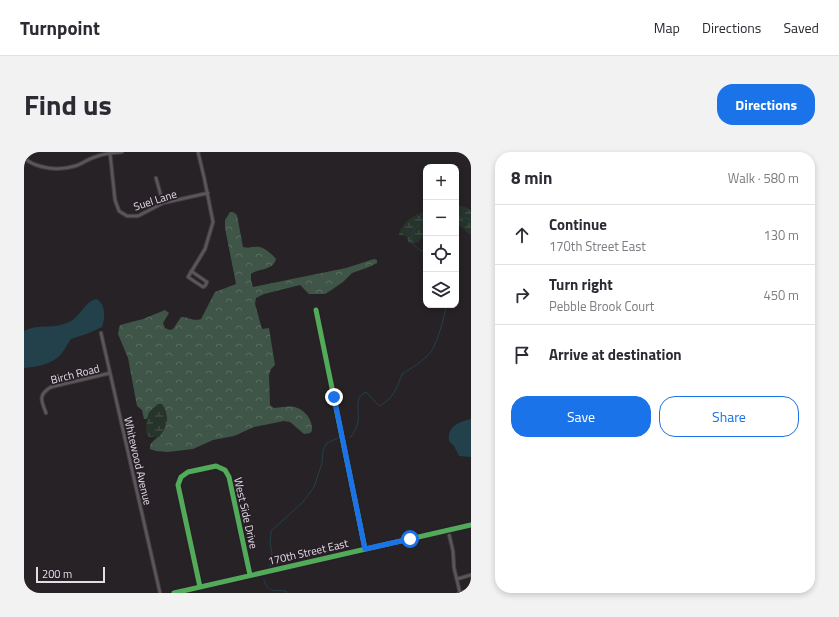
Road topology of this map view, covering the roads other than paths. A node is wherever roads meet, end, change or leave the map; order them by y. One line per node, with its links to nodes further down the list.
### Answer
1 (122, 152): 3 (street)
2 (198, 152): 6 (street)
3 (110, 153): 4 (street); 7 (street, Suel Lane)
4 (24, 158)
5 (156, 178): 7 (street)
6 (208, 193): 7 (street, Suel Lane); 8 (street)
7 (163, 203)
8 (191, 271): 8 (street)
9 (316, 310): 15 (street)
10 (101, 333): 11 (street, Whitewood Avenue)
11 (110, 373): 12 (street, Birch Road); 20 (street, Whitewood Avenue)
12 (46, 413)
13 (471, 525): 14 (street, 170th Street East)
14 (448, 530): 15 (street, 170th Street East); 18 (street)
15 (365, 549): 16 (street, 170th Street East)
16 (250, 575): 19 (street, 170th Street East); 19 (street, West Side Drive)
17 (471, 575): 18 (street)
18 (457, 578): 22 (street)
19 (200, 587): 21 (street, 170th Street East)
20 (160, 593)
21 (174, 593)
22 (460, 593)

